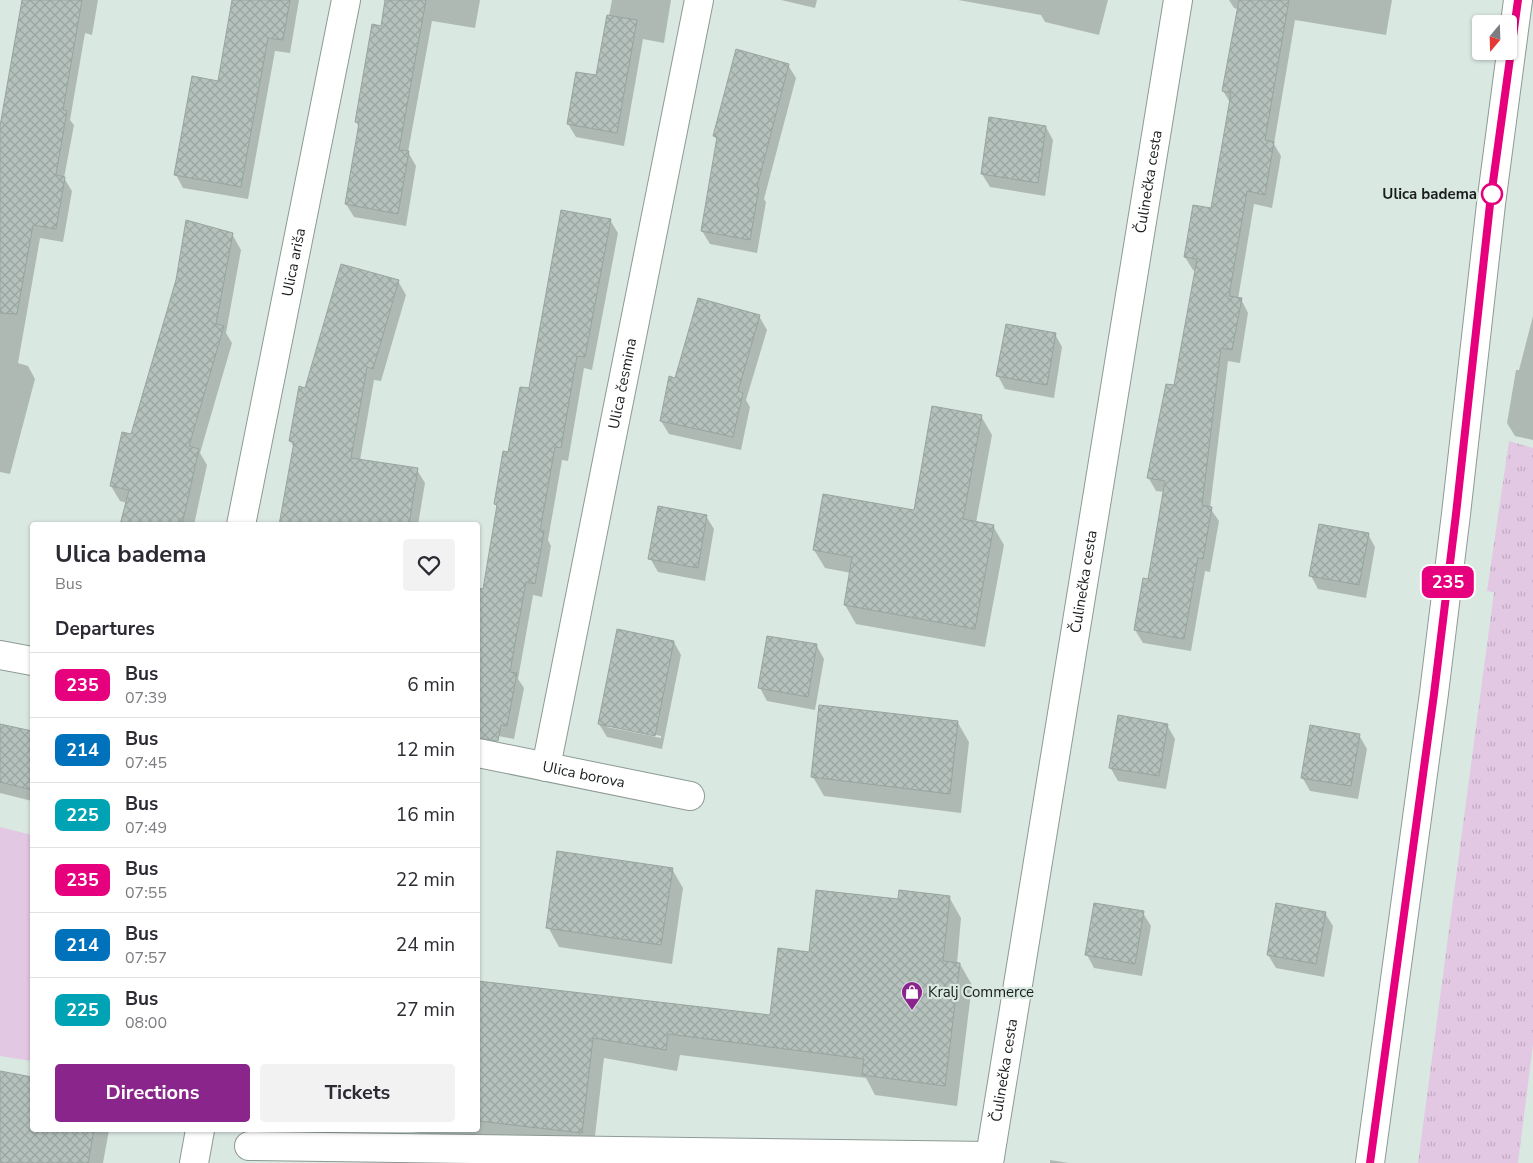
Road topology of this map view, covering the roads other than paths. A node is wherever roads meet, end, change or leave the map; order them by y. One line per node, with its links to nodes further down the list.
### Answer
1 (346, 0): 5 (street, Ulica ariša)
2 (699, 0): 9 (street, Ulica česmina)
3 (1178, 0): 13 (street, Čulinečka cesta)
4 (1518, 0): 15 (street)
5 (242, 522)
6 (0, 654): 7 (street)
7 (30, 661)
8 (480, 752): 9 (street, Ulica borova)
9 (546, 767): 10 (street, Ulica borova)
10 (690, 796)
11 (200, 1132): 14 (street)
12 (249, 1146): 13 (street)
13 (990, 1160)
14 (194, 1163)
15 (1370, 1163)

